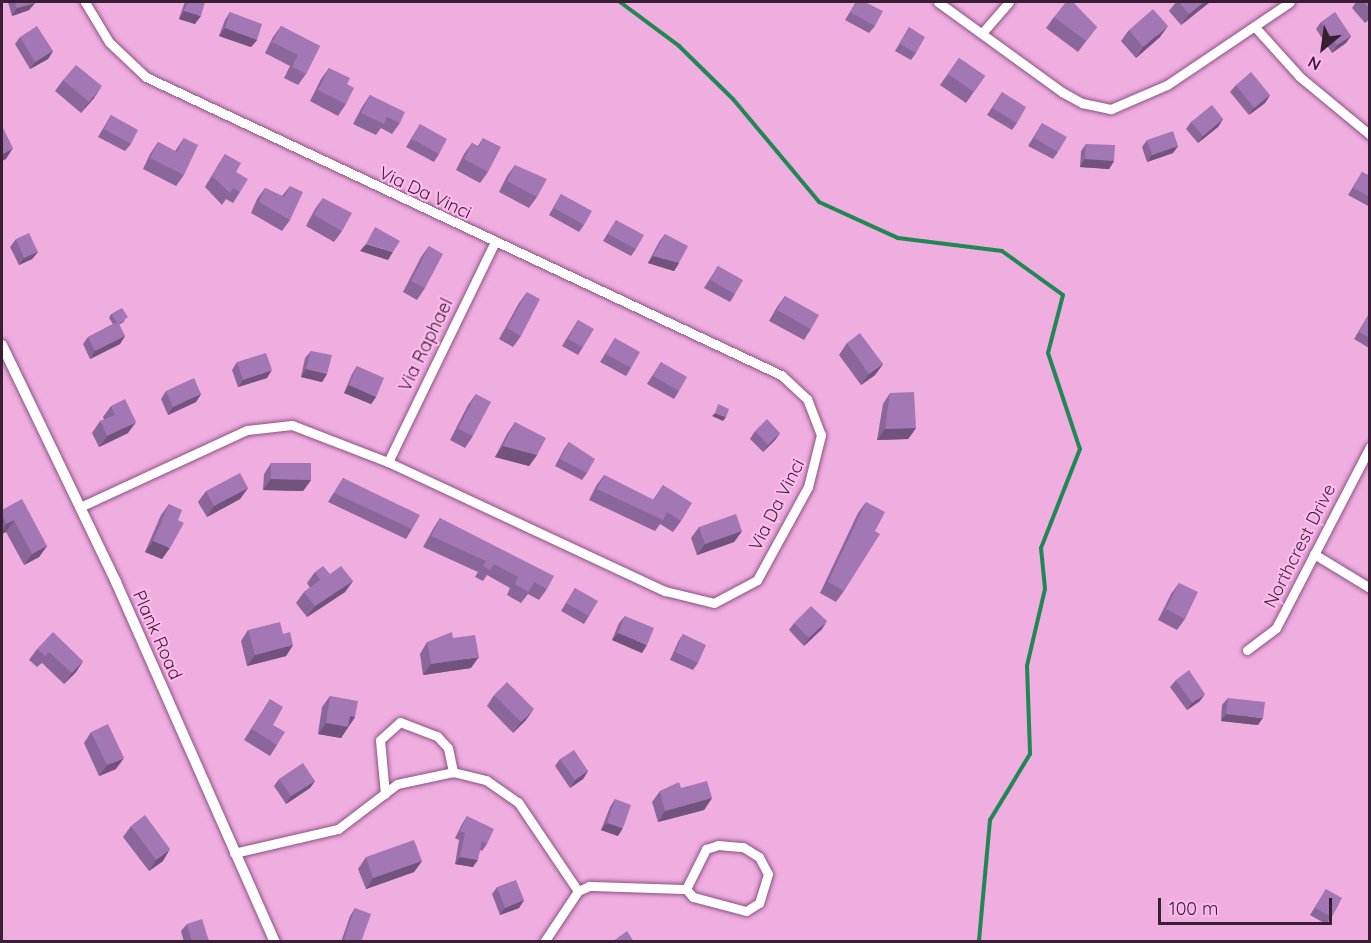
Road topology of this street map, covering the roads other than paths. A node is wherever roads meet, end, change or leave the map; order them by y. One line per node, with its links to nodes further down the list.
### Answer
1 (85, 2): 8 (street, Via Da Vinci)
2 (938, 2): 6 (street)
3 (1009, 2): 6 (street)
4 (1290, 2): 5 (street)
5 (1255, 27): 6 (street); 7 (street)
6 (982, 33)
7 (1370, 135)
8 (494, 244): 11 (street, Via Raphael); 11 (street, Via Da Vinci)
9 (2, 345): 12 (street, Plank Road)
10 (1370, 447): 13 (street, Northcrest Drive)
11 (388, 462): 12 (street, Via Da Vinci)
12 (80, 507): 18 (street, Plank Road)
13 (1314, 554): 14 (street); 15 (street, Northcrest Drive)
14 (1370, 588)
15 (1247, 650)
16 (453, 772): 17 (street); 17 (street); 20 (street)
17 (385, 794): 18 (street)
18 (234, 853): 21 (street, Plank Road)
19 (686, 889): 19 (street); 20 (street)
20 (578, 891): 22 (street)
21 (275, 942)
22 (544, 942)

